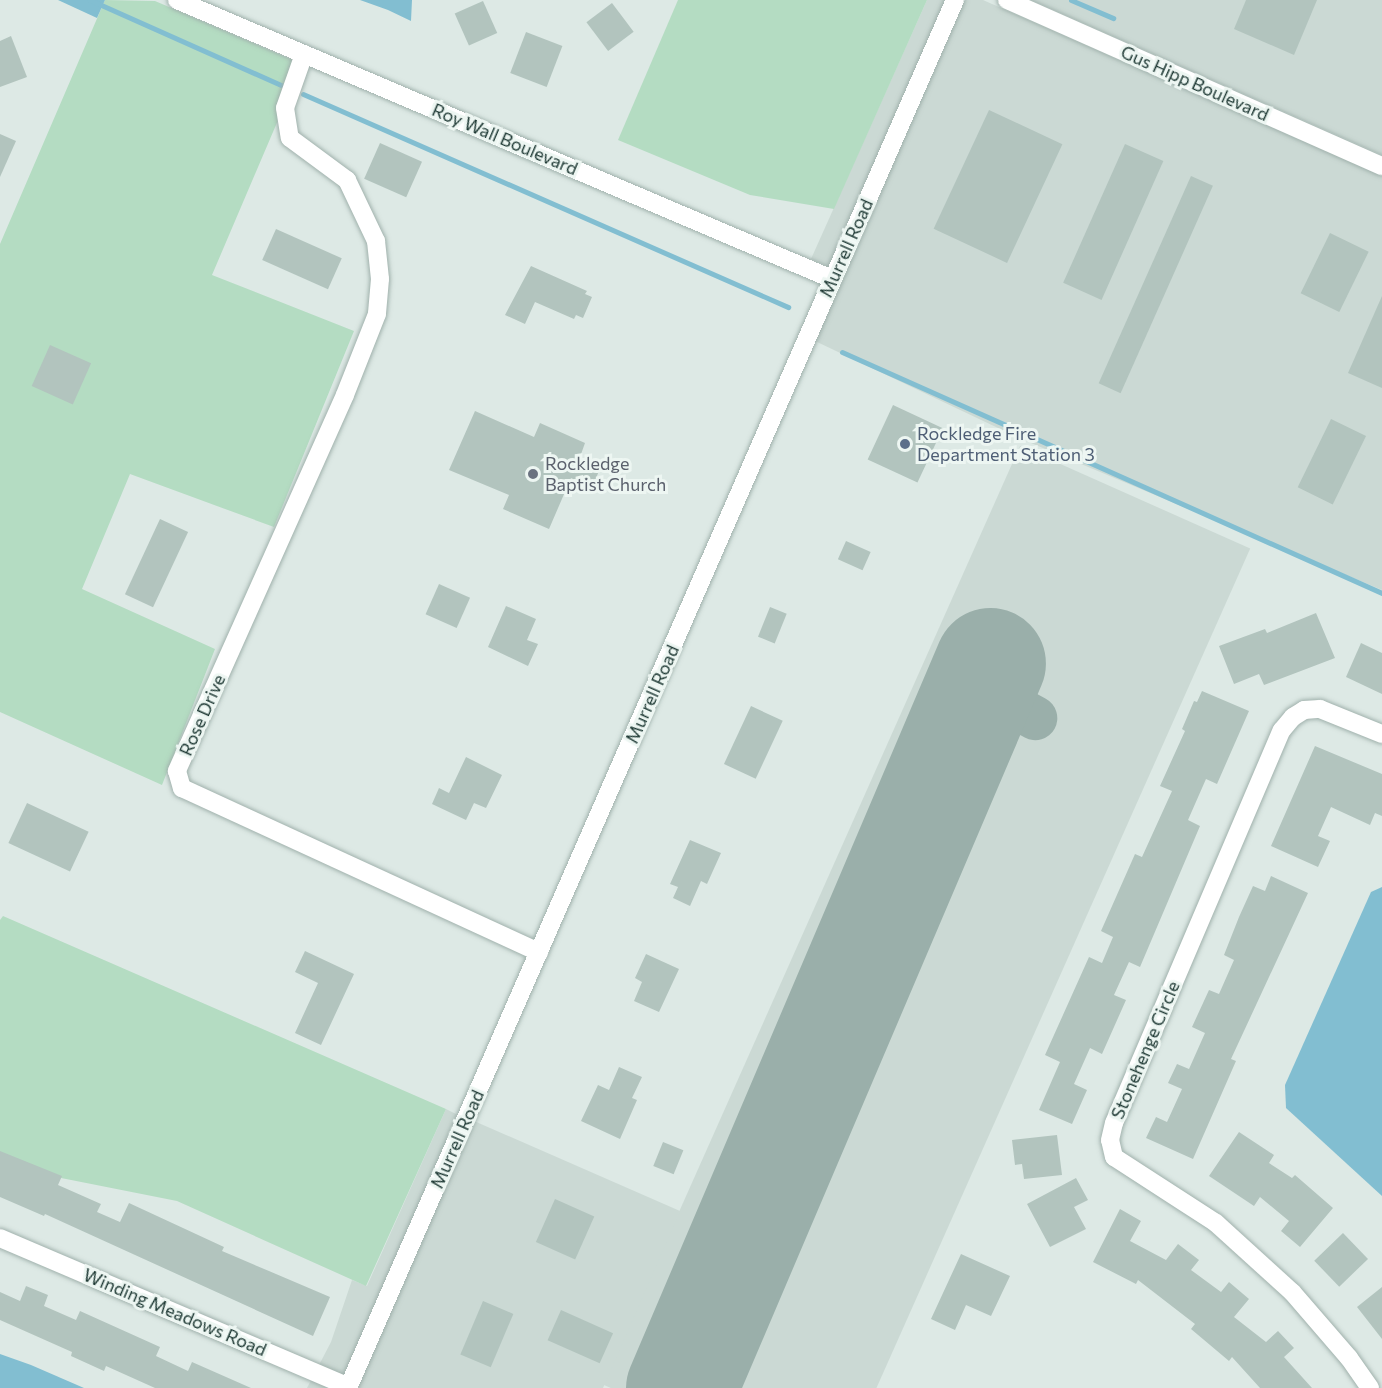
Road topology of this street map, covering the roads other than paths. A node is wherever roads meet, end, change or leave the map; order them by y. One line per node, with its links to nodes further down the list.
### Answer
1 (177, 0): 4 (street, Roy Wall Boulevard)
2 (955, 0): 6 (street, Murrell Road)
3 (1007, 0): 5 (street, Gus Hipp Boulevard)
4 (304, 54): 6 (street, Roy Wall Boulevard); 8 (street, Rose Drive)
5 (1382, 165)
6 (832, 279): 8 (street, Murrell Road)
7 (1382, 734): 11 (street, Stonehenge Circle)
8 (539, 952): 10 (street, Murrell Road)
9 (0, 1238): 10 (street, Winding Meadows Road)
10 (348, 1388)
11 (1370, 1388)

